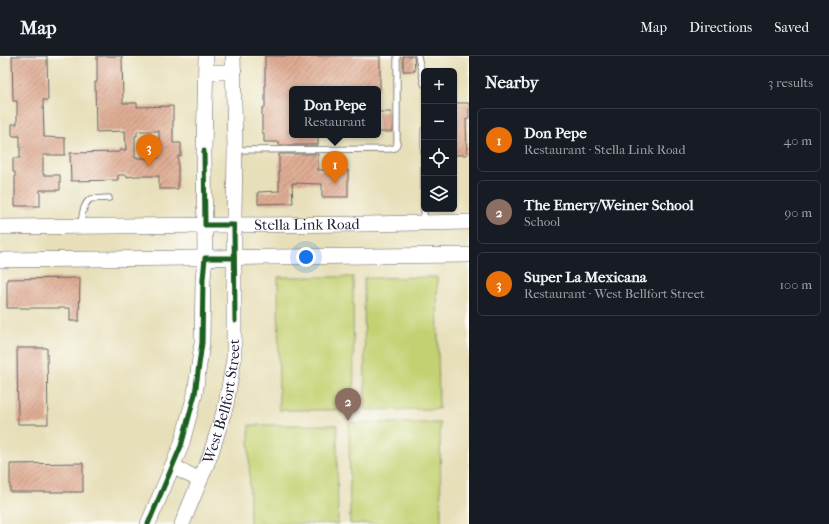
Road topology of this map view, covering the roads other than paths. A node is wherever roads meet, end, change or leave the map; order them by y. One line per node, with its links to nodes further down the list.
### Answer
1 (206, 56): 6 (main road, West Bellfort Street)
2 (233, 56): 7 (main road, West Bellfort Street)
3 (397, 56): 9 (lane)
4 (418, 56): 5 (lane)
5 (421, 70)
6 (206, 72): 7 (main road); 13 (main road, West Bellfort Street)
7 (234, 72): 9 (main road, West Bellfort Street)
8 (424, 140): 11 (lane)
9 (235, 150): 14 (main road, West Bellfort Street)
10 (109, 198): 15 (lane)
11 (424, 222): 12 (main road, Stella Link Road); 14 (main road, Stella Link Road)
12 (469, 222)
13 (205, 225): 14 (main road, Stella Link Road); 15 (main road, Stella Link Road); 18 (main road, West Bellfort Street)
14 (234, 226): 19 (main road, West Bellfort Street)
15 (81, 227): 16 (main road, Stella Link Road)
16 (0, 228)
17 (469, 255): 19 (main road, Stella Link Road)
18 (205, 258): 19 (main road, Stella Link Road); 20 (main road, Stella Link Road); 21 (main road, West Bellfort Street)
19 (234, 258): 22 (main road, West Bellfort Street)
20 (0, 260)
21 (172, 466): 22 (main road); 23 (main road, West Bellfort Street)
22 (200, 480): 24 (main road, West Bellfort Street)
23 (148, 524)
24 (182, 524)

